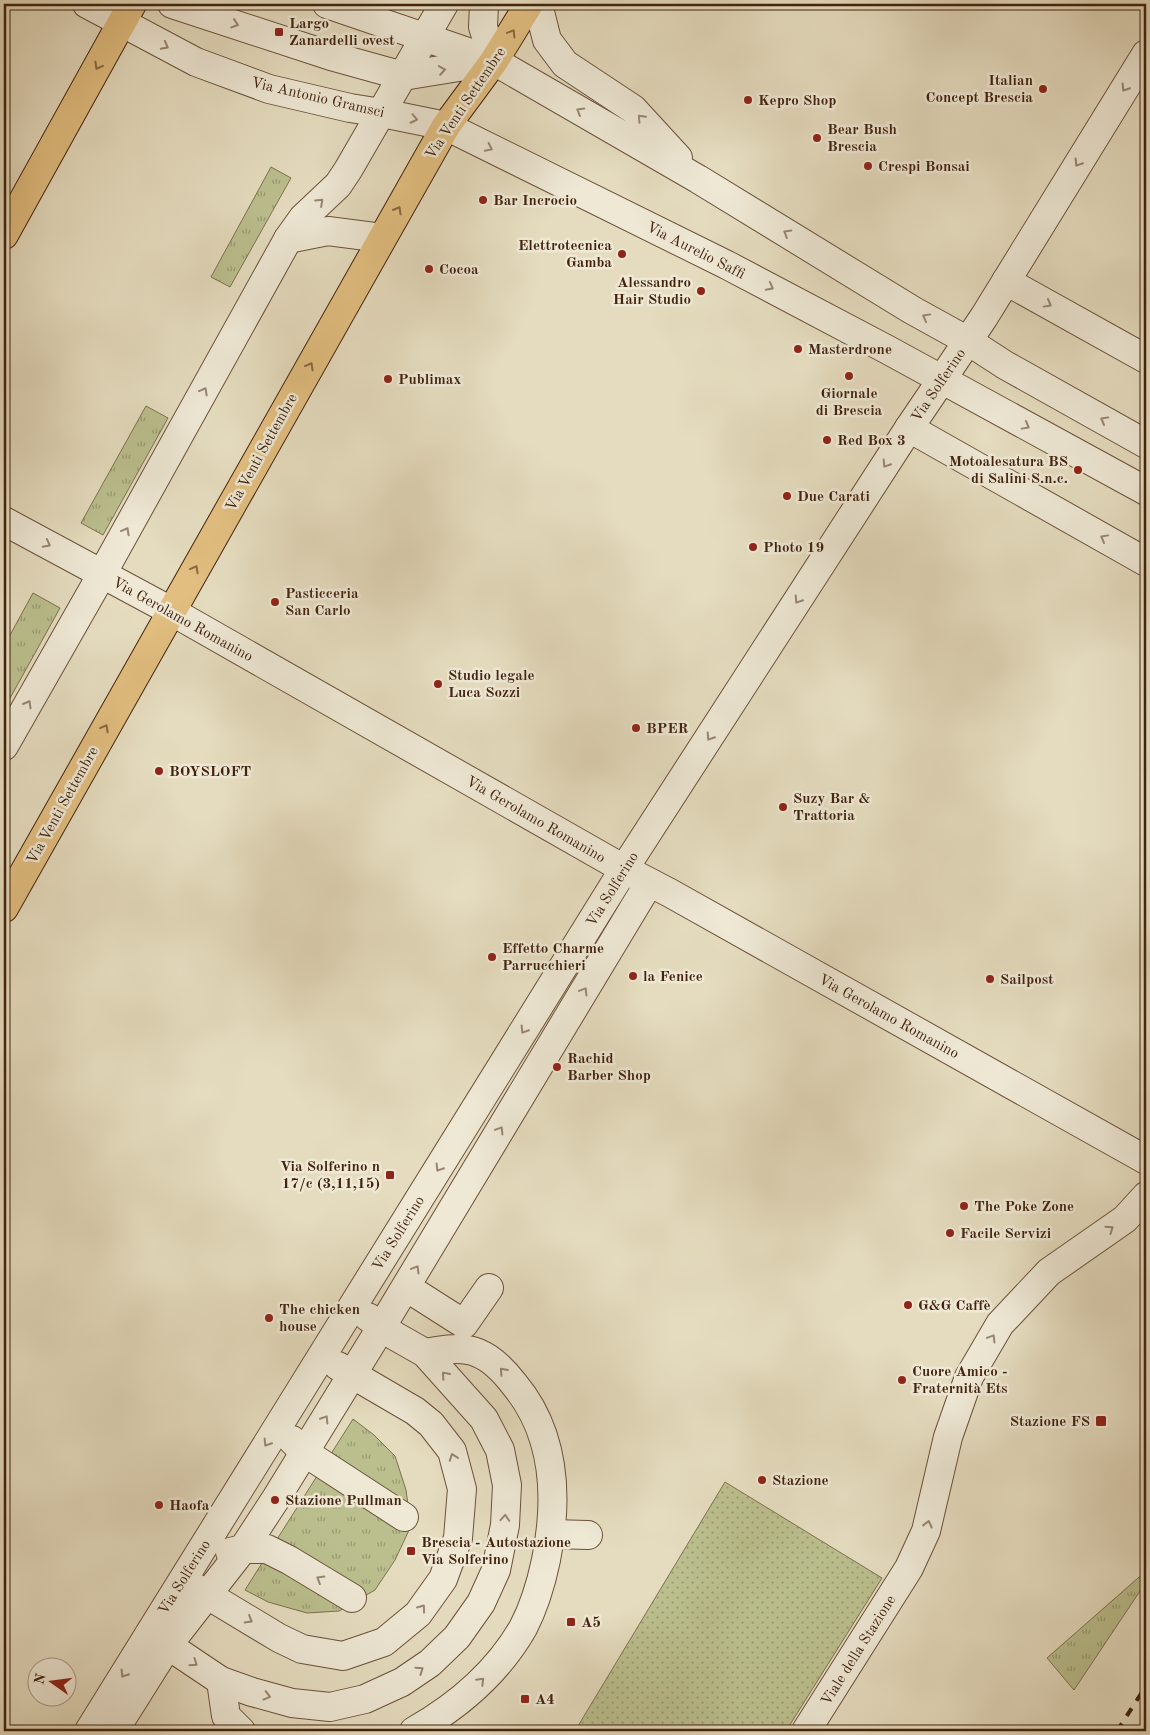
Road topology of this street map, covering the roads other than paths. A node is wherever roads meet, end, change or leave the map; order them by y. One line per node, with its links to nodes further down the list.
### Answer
1 (87, 4): 8 (street, Via Antonio Gramsci)
2 (172, 4): 12 (street, one-way to 12)
3 (326, 4): 9 (street)
4 (444, 4): 9 (street)
5 (484, 4): 11 (street)
6 (529, 4): 11 (main road, Via Venti Settembre, one-way to 6)
7 (538, 4): 15 (street, one-way to 7)
8 (127, 14): 13 (street, Via Antonio Gramsci, one-way to 13); 16 (main road, one-way to 16)
9 (425, 37): 11 (street); 12 (street)
10 (1146, 54): 19 (street, Via Solferino, one-way to 19)
11 (494, 61): 12 (street, one-way to 11); 14 (main road, Via Venti Settembre); 15 (street, one-way to 11)
12 (403, 76): 13 (street)
13 (382, 113): 14 (street, Via Antonio Gramsci, one-way to 14); 18 (street, one-way to 13)
14 (446, 126): 17 (main road, Via Venti Settembre, one-way to 14); 22 (street, Via Aurelio Saffi, one-way to 22)
15 (698, 179): 20 (street, one-way to 15)
16 (4, 233)
17 (382, 238): 18 (street); 29 (main road, Via Venti Settembre, one-way to 17)
18 (288, 239): 28 (street, one-way to 18)
19 (1006, 281): 20 (street, Via Solferino); 21 (street, one-way to 21)
20 (968, 341): 22 (street, Via Solferino); 24 (street, one-way to 20)
21 (1146, 359)
22 (942, 380): 23 (street, Via Solferino); 25 (street, Via Aurelio Saffi, one-way to 25)
23 (909, 428): 27 (street, one-way to 23); 31 (street, Via Solferino, one-way to 31)
24 (1146, 444)
25 (1146, 491)
26 (4, 521): 28 (street, Via Gerolamo Romanino, one-way to 28)
27 (1146, 562)
28 (102, 574): 29 (street, Via Gerolamo Romanino); 30 (street, one-way to 28)
29 (171, 611): 31 (street, Via Gerolamo Romanino); 33 (main road, Via Venti Settembre, one-way to 29)
30 (4, 746)
31 (624, 869): 32 (street, Via Gerolamo Romanino); 38 (street, Via Solferino, one-way to 38)
32 (649, 883): 34 (street, Via Gerolamo Romanino); 39 (street, one-way to 32)
33 (4, 908)
34 (1146, 1160)
35 (1146, 1196): 59 (street, Viale della Stazione, one-way to 35)
36 (489, 1288): 37 (street)
37 (418, 1294)
38 (352, 1307): 39 (street); 41 (street, Via Solferino)
39 (382, 1326): 40 (street); 42 (street)
40 (425, 1353): 46 (street, one-way to 40); 54 (street, one-way to 40)
41 (321, 1357): 42 (street); 43 (street, Via Solferino)
42 (354, 1374): 44 (street, one-way to 42); 51 (street, one-way to 42)
43 (285, 1414): 44 (street); 49 (street, Via Solferino, one-way to 49)
44 (304, 1452): 45 (street); 48 (street)
45 (404, 1517)
46 (551, 1534): 47 (street); 58 (street, one-way to 46)
47 (588, 1535)
48 (244, 1550): 49 (street); 51 (street); 52 (street, one-way to 48)
49 (197, 1557): 50 (street, Via Solferino)
50 (182, 1580): 51 (street); 53 (street, Via Solferino)
51 (206, 1595): 53 (street)
52 (352, 1598)
53 (159, 1639): 54 (street, one-way to 54); 55 (street, Via Solferino, one-way to 55); 56 (street)
54 (221, 1680): 57 (street)
55 (89, 1731)
56 (114, 1731)
57 (241, 1731)
58 (414, 1731)
59 (806, 1731)

